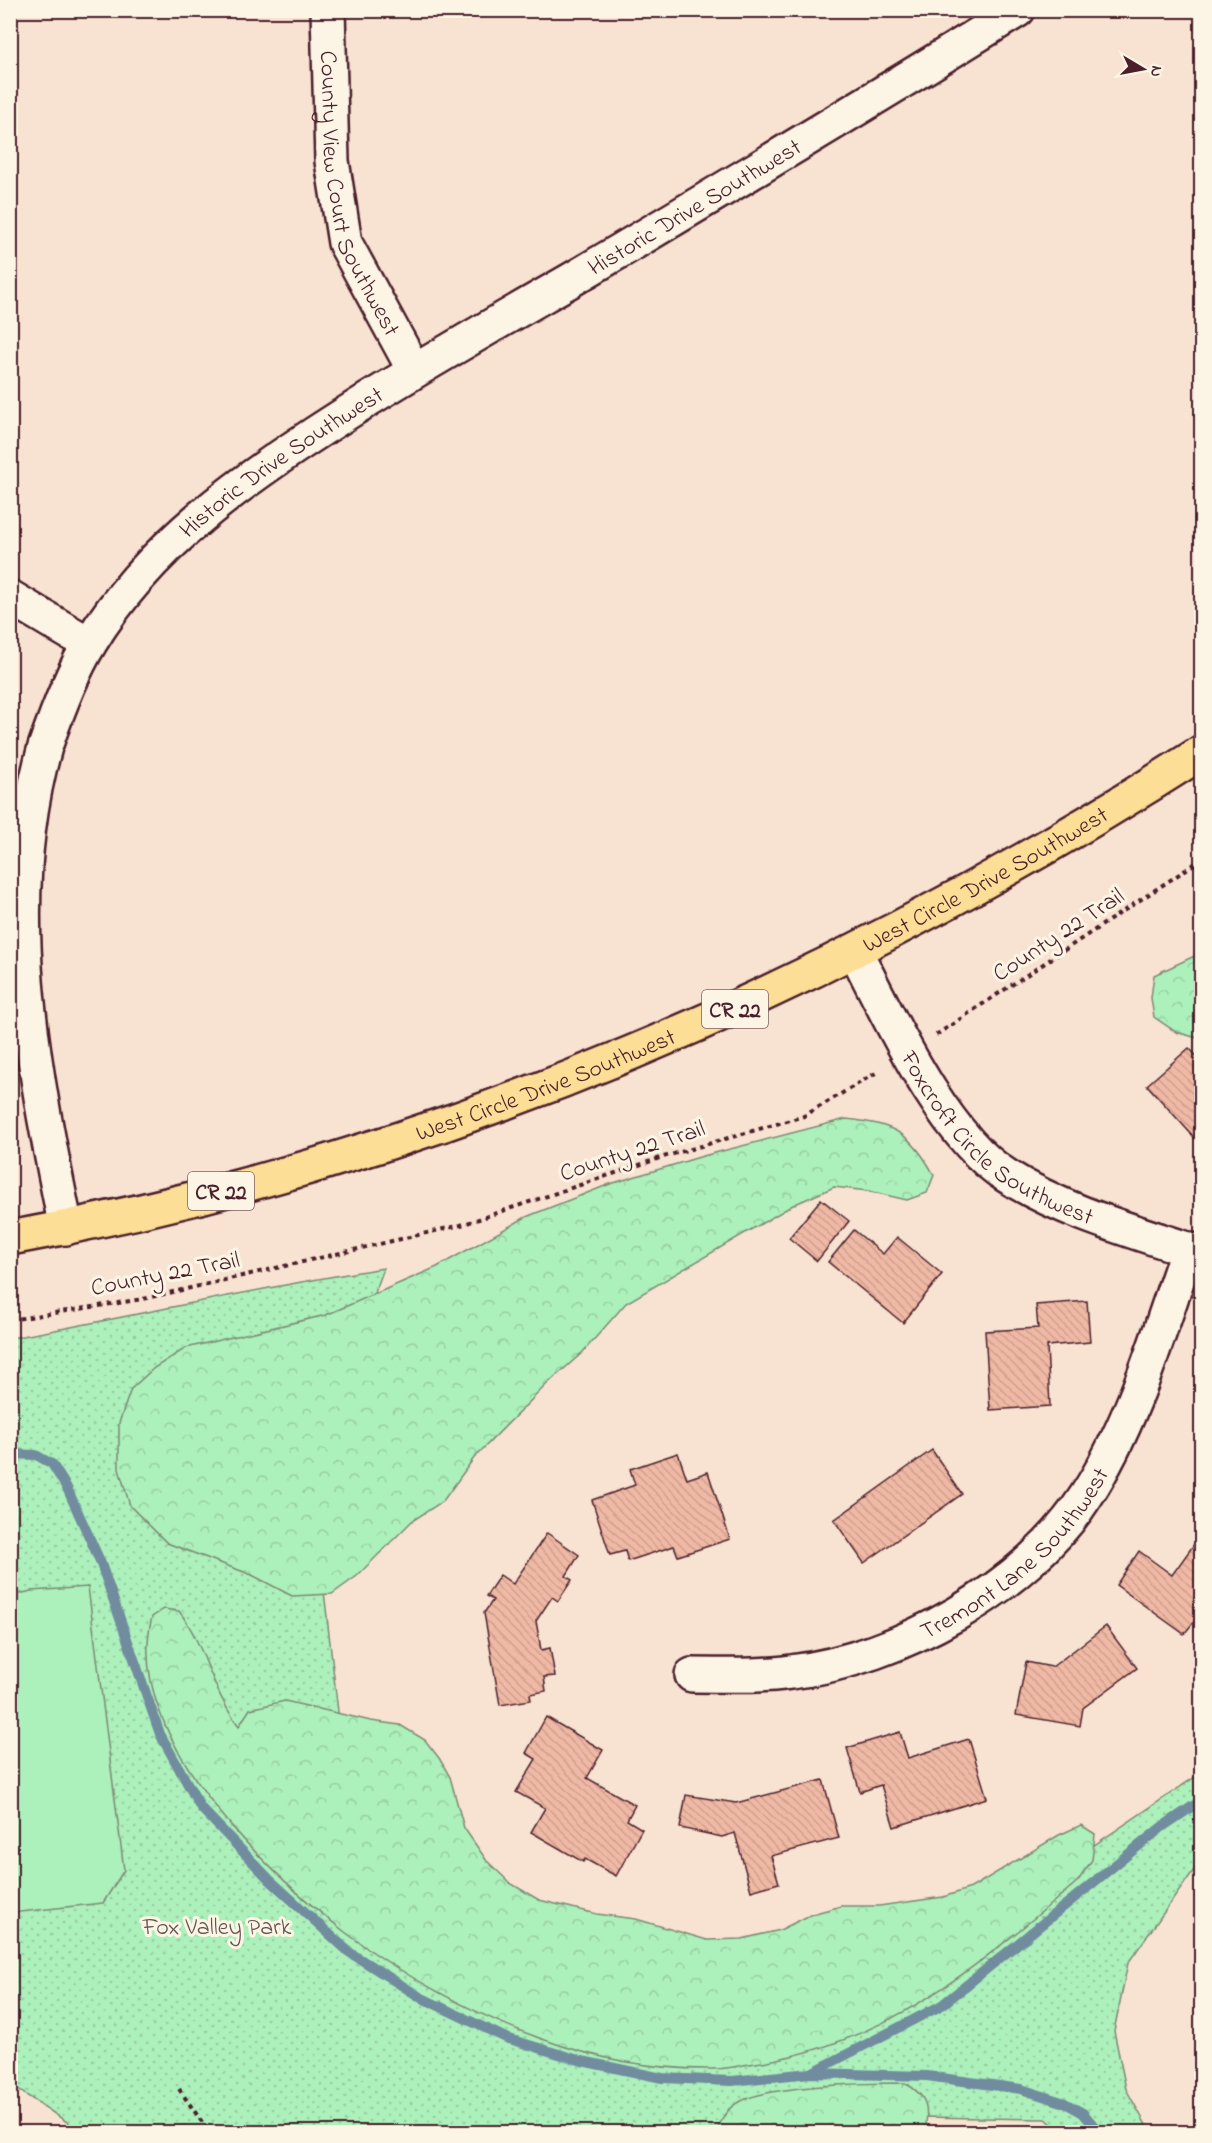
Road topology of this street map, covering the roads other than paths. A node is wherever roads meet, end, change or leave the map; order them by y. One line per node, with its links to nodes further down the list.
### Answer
1 (328, 10): 3 (street, County View Court Southwest)
2 (1018, 10): 3 (street, Historic Drive Southwest)
3 (414, 370): 5 (street, Historic Drive Southwest)
4 (10, 597): 5 (street)
5 (89, 644): 8 (street, Historic Drive Southwest)
6 (1202, 752): 7 (main road, West Circle Drive Southwest / CR 22)
7 (855, 951): 8 (main road, West Circle Drive Southwest / CR 22); 10 (street, Foxcroft Circle Southwest)
8 (66, 1228): 9 (main road, West Circle Drive Southwest / CR 22)
9 (10, 1238)
10 (1195, 1251): 11 (street, Tremont Lane Southwest)
11 (692, 1675)

